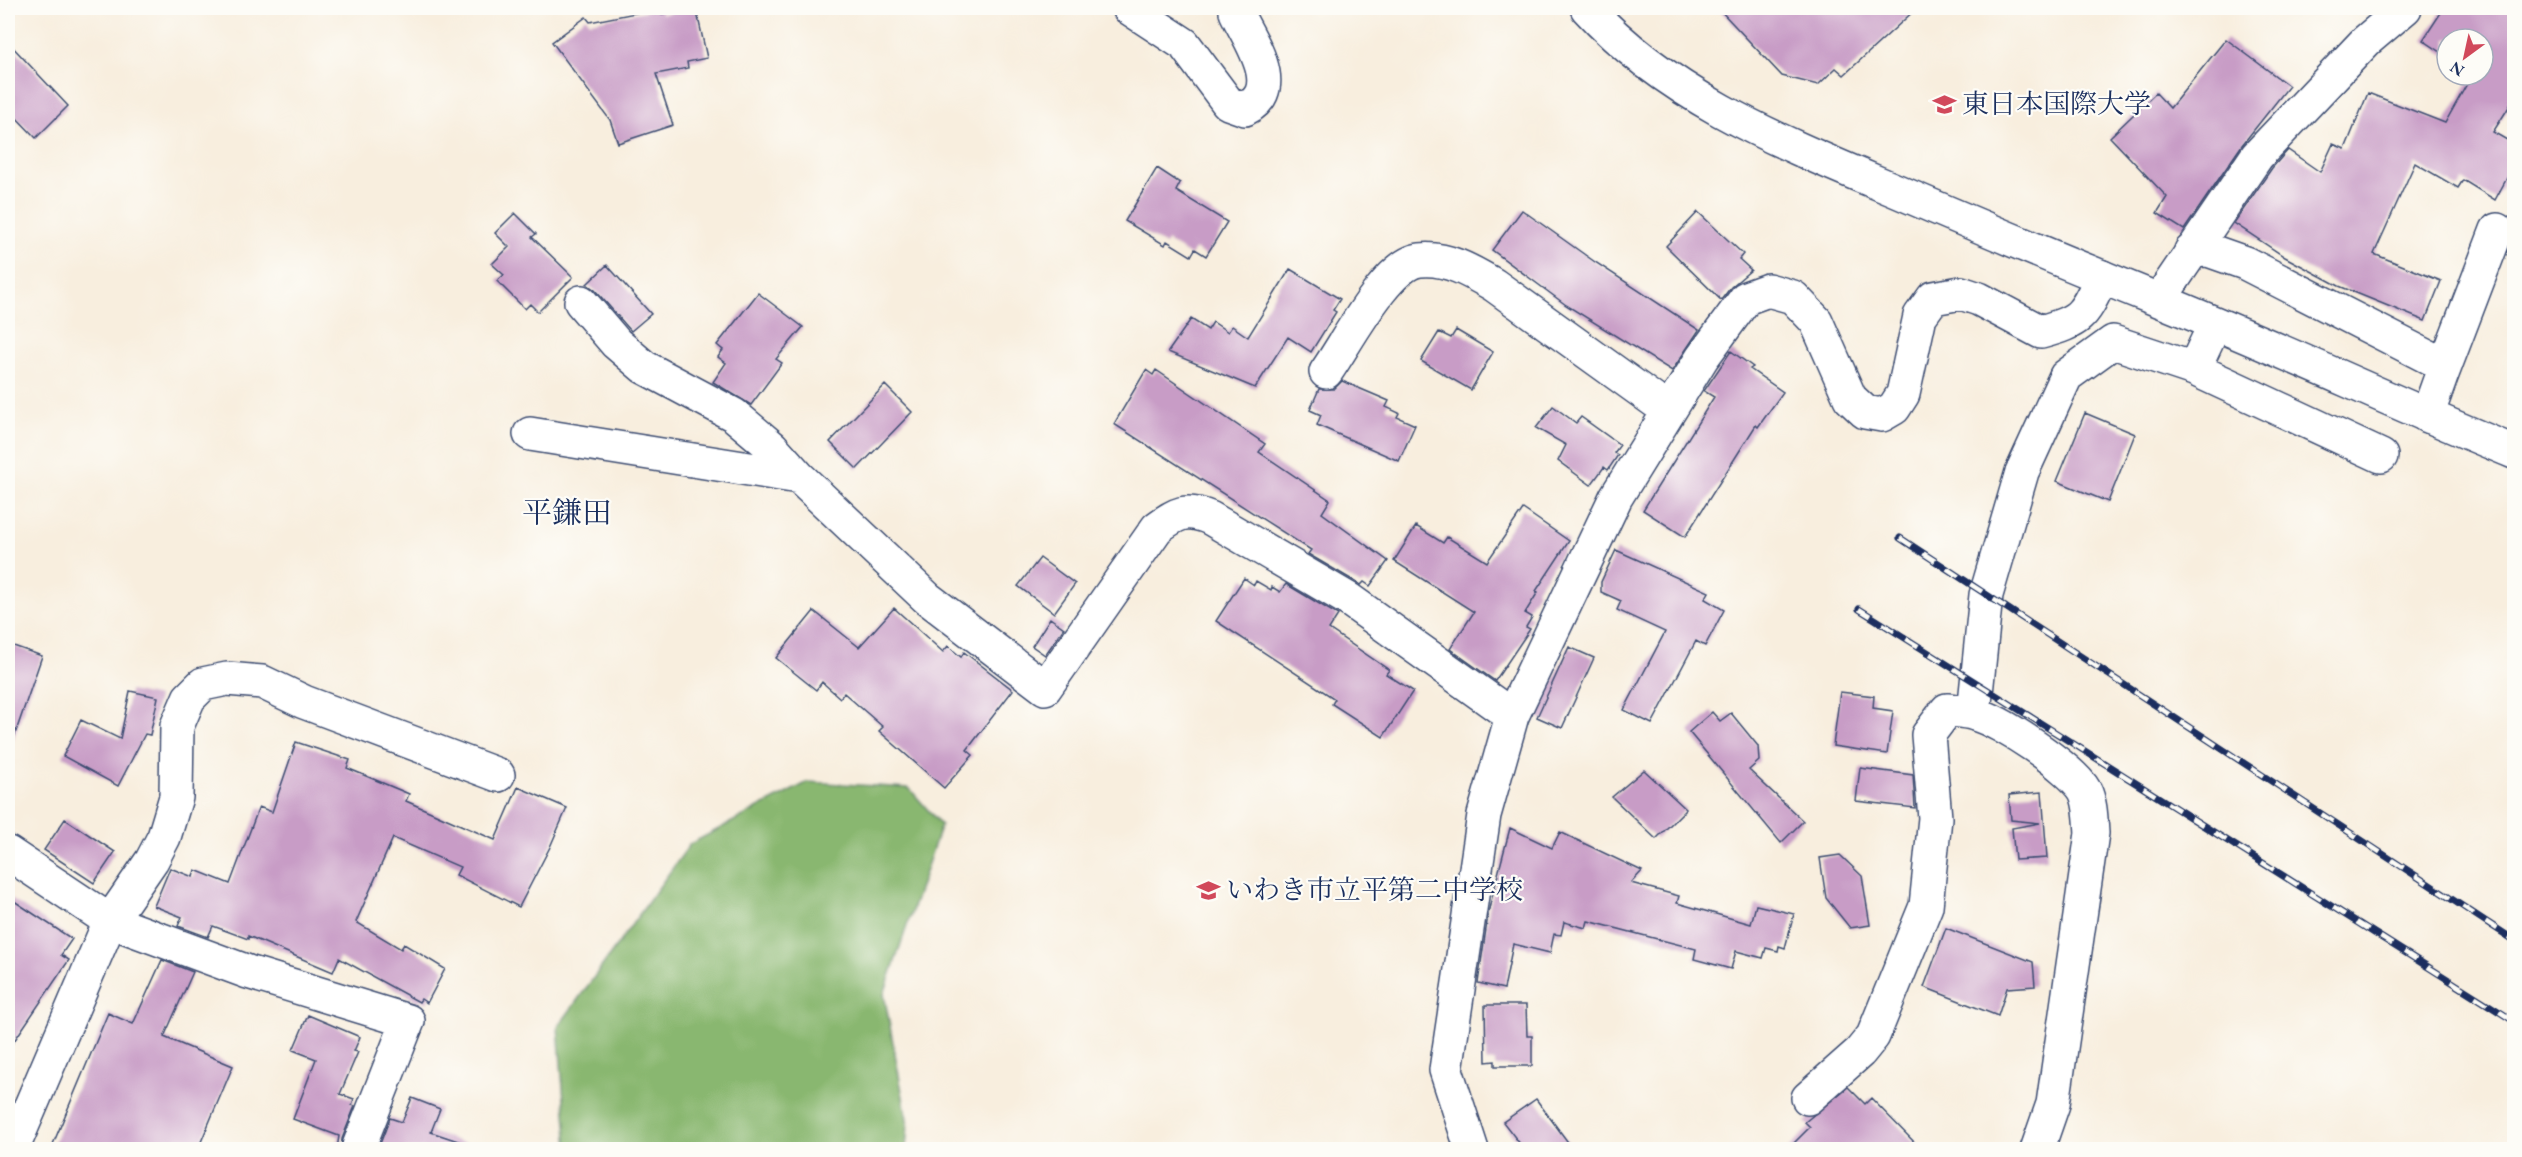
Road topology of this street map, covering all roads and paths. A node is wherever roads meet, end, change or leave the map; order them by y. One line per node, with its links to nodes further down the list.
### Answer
1 (1129, 8): 2 (street)
2 (1237, 8)
3 (1587, 8): 7 (street)
4 (2405, 8): 6 (street)
5 (2497, 230): 13 (street)
6 (2190, 251): 8 (street); 13 (street)
7 (2102, 277): 8 (street); 14 (street)
8 (2159, 300): 10 (street)
9 (581, 302): 19 (street)
10 (2216, 324): 11 (street); 15 (street)
11 (2194, 369): 18 (street); 20 (street)
12 (1326, 372): 14 (street)
13 (2442, 375): 15 (street)
14 (1669, 411): 21 (street)
15 (2427, 416): 17 (street)
16 (530, 434): 19 (street)
17 (2514, 452)
18 (2381, 456)
19 (799, 477): 21 (street)
20 (1974, 713): 25 (street); 29 (street)
21 (1512, 716): 28 (street)
22 (498, 775): 24 (street)
23 (8, 853): 24 (street)
24 (110, 921): 26 (street); 27 (street)
25 (1808, 1098)
26 (358, 1146)
27 (12, 1149)
28 (1472, 1149)
29 (2037, 1149)

